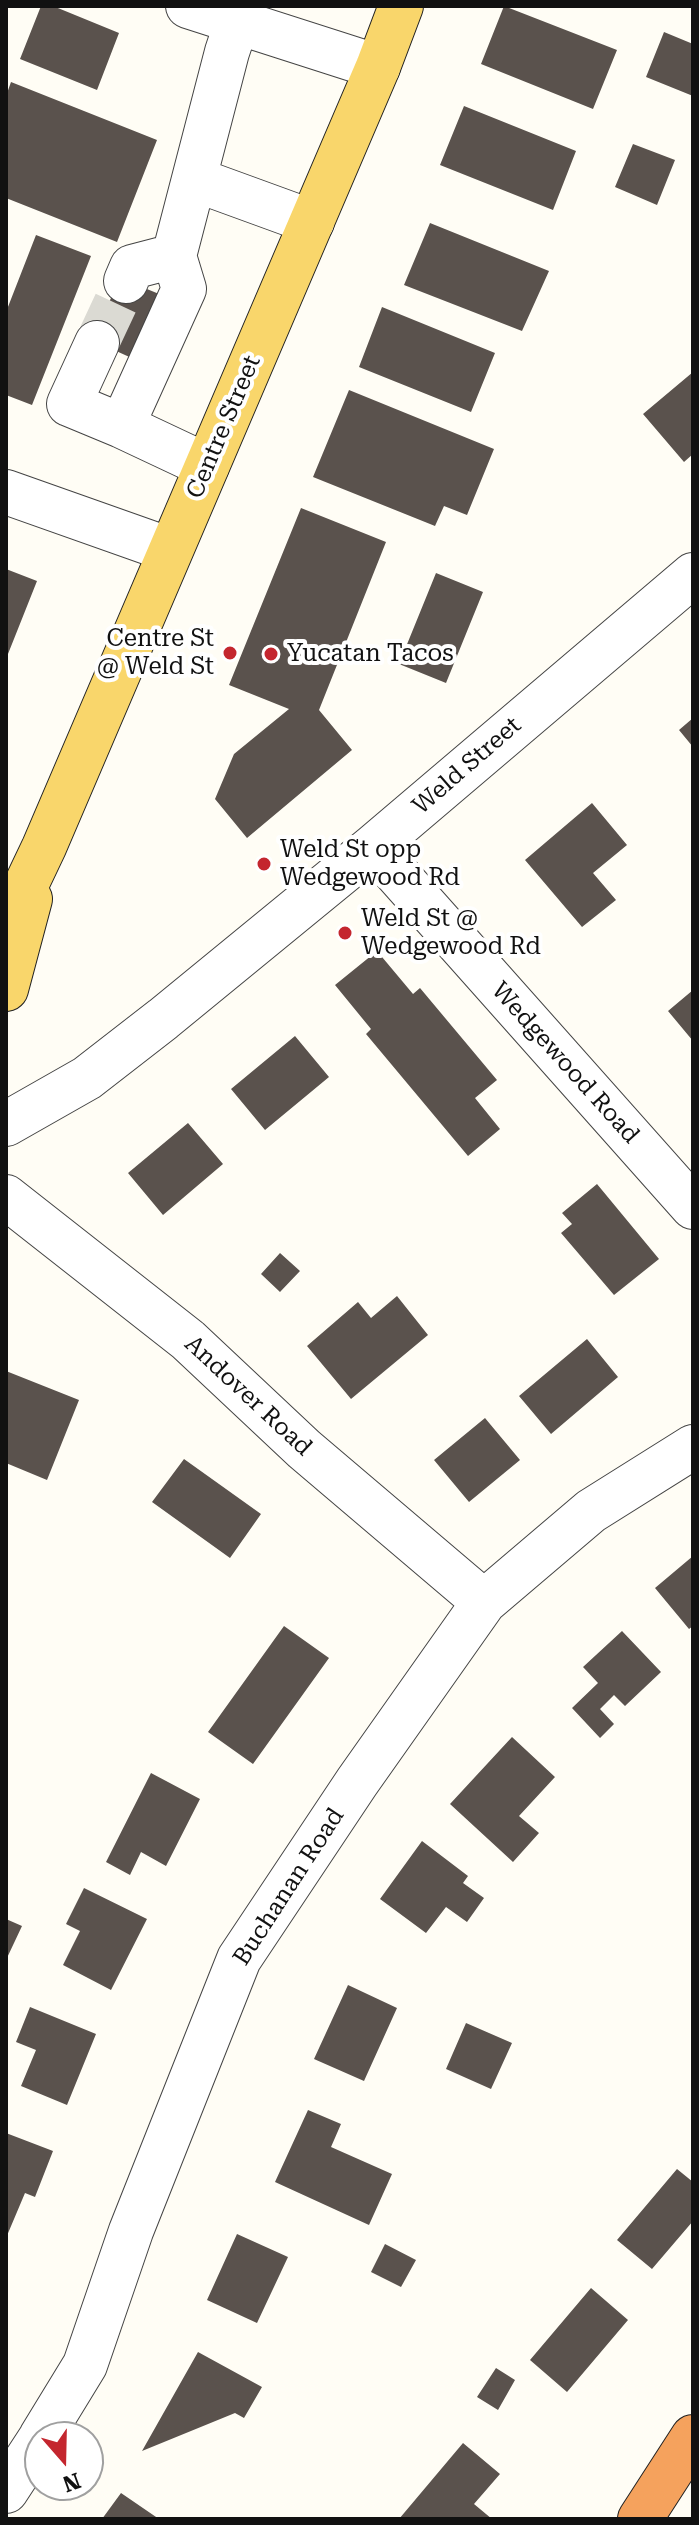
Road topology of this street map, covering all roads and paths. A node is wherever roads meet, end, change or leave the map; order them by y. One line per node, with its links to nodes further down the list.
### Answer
1 (188, 6): 3 (street)
2 (401, 6): 4 (main road, Centre Street)
3 (237, 22): 4 (street); 5 (street)
4 (378, 67): 6 (main road, Centre Street)
5 (194, 179): 6 (street); 7 (street)
6 (312, 222): 11 (main road, Centre Street)
7 (174, 256): 8 (street); 10 (street)
8 (126, 281)
9 (97, 343): 10 (street)
10 (122, 426): 11 (street)
11 (207, 466): 13 (main road, Centre Street)
12 (6, 492): 13 (street)
13 (170, 550): 15 (main road, Centre Street)
14 (693, 575): 16 (street, Weld Street)
15 (44, 847): 17 (main road, Centre Street); 18 (main road, Centre Street)
16 (373, 847): 19 (street, Weld Street); 21 (street, Wedgewood Road)
17 (6, 927)
18 (6, 989)
19 (6, 1124)
20 (6, 1197): 23 (street, Andover Road)
21 (693, 1207)
22 (693, 1447): 23 (street, Buchanan Road)
23 (484, 1602): 24 (street, Buchanan Road)
24 (51, 2421)
25 (693, 2437): 28 (highway)
26 (24, 2464): 27 (street, Buchanan Road)
27 (6, 2491)
28 (640, 2519)

